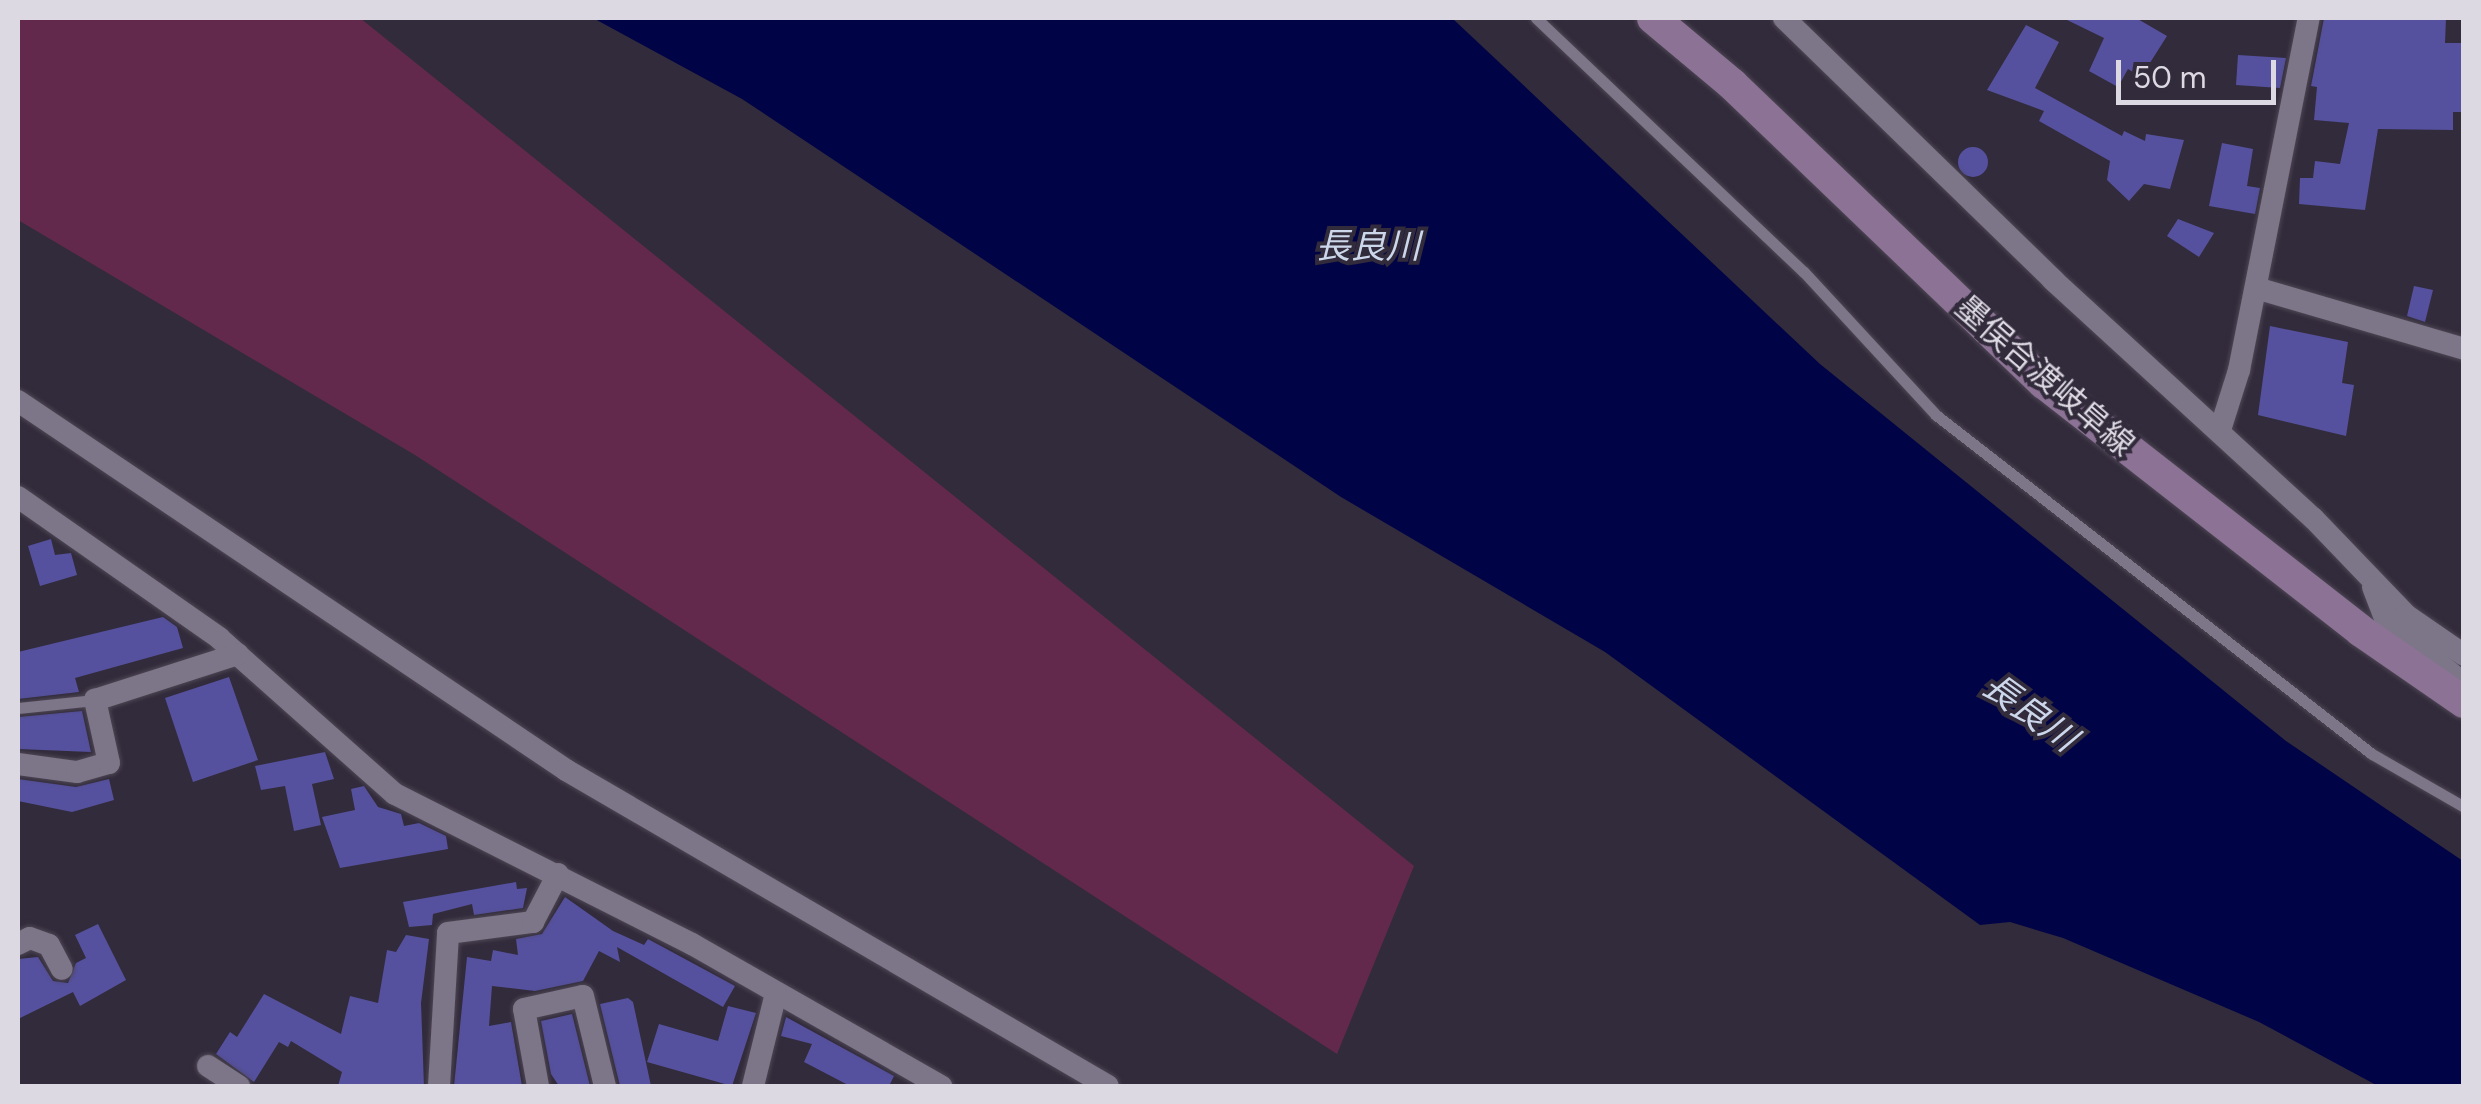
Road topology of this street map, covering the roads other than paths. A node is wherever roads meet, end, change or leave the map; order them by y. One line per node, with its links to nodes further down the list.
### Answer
1 (1536, 18): 18 (lane)
2 (1653, 18): 15 (main road, 墨俣合渡岐阜線)
3 (2309, 18): 5 (street)
4 (1789, 19): 8 (street)
5 (2256, 288): 6 (street); 8 (street)
6 (2464, 348)
7 (18, 401): 30 (street)
8 (2220, 430): 10 (street)
9 (18, 497): 11 (street)
10 (2368, 574): 12 (street); 13 (street)
11 (238, 654): 14 (street); 19 (street)
12 (2464, 655)
13 (2464, 684)
14 (95, 700): 16 (lane); 17 (street)
15 (2464, 702)
16 (18, 708)
17 (18, 764)
18 (2464, 807)
19 (558, 874): 22 (street); 25 (street)
20 (18, 944): 21 (street)
21 (62, 969)
22 (776, 993): 28 (street); 29 (street)
23 (208, 1066): 24 (street)
24 (239, 1086)
25 (439, 1086)
26 (538, 1086): 27 (street)
27 (605, 1086)
28 (753, 1086)
29 (941, 1086)
30 (1108, 1086)

